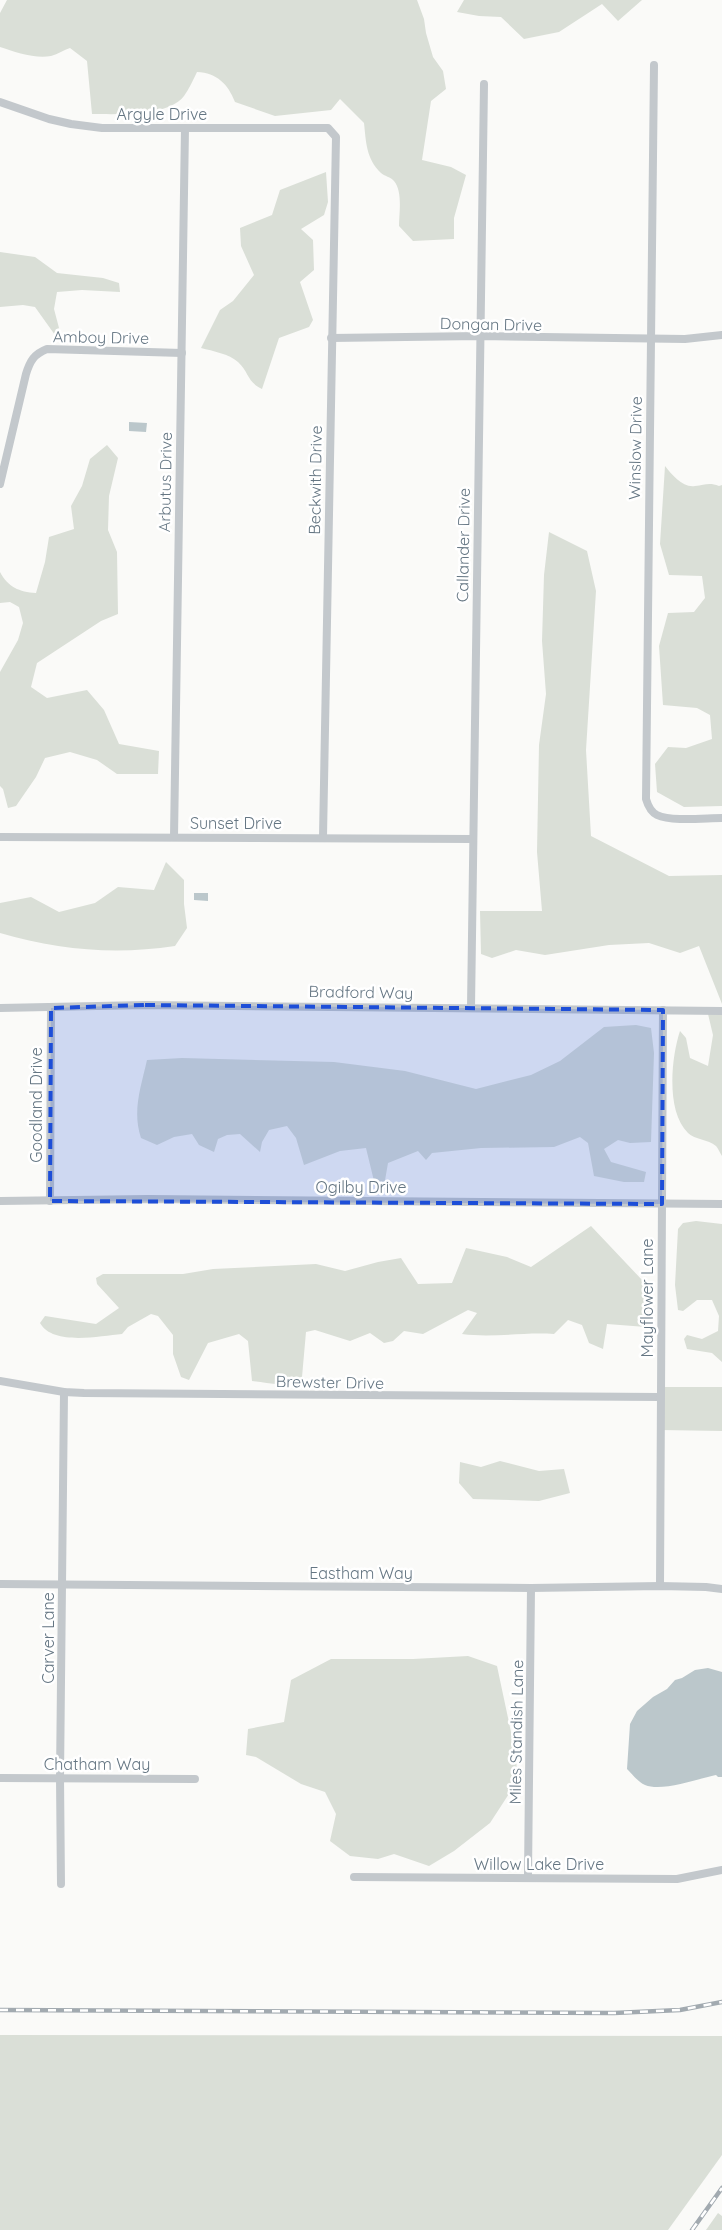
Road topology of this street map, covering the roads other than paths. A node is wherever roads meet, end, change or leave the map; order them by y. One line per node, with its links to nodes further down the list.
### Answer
1 (654, 65): 9 (street, Winslow Drive)
2 (484, 84): 7 (street, Callander Drive)
3 (0, 102): 4 (street, Argyle Drive)
4 (185, 128): 5 (street, Argyle Drive); 10 (street, Arbutus Drive)
5 (328, 128): 8 (street, Beckwith Drive)
6 (722, 335): 9 (street, Dongan Drive)
7 (480, 336): 8 (street, Dongan Drive); 9 (street, Dongan Drive); 16 (street, Callander Drive)
8 (331, 338): 15 (street, Beckwith Drive)
9 (651, 338): 12 (street, Winslow Drive)
10 (182, 353): 11 (street, Amboy Drive); 14 (street, Arbutus Drive)
11 (0, 484)
12 (722, 818)
13 (0, 836): 14 (street, Sunset Drive)
14 (174, 837): 15 (street, Sunset Drive)
15 (323, 837): 16 (street, Sunset Drive)
16 (472, 839): 17 (street, Callander Drive)
17 (471, 1007): 19 (street, Bradford Way); 20 (street, Bradford Way)
18 (0, 1008): 19 (street, Bradford Way)
19 (51, 1008): 23 (street, Goodland Drive)
20 (663, 1010): 21 (street, Bradford Way); 24 (street, Mayflower Lane)
21 (722, 1011)
22 (0, 1201): 23 (street, Ogilby Drive)
23 (50, 1201): 24 (street, Ogilby Drive)
24 (662, 1204): 25 (street, Ogilby Drive); 28 (street, Mayflower Lane)
25 (722, 1204)
26 (0, 1381): 27 (street, Brewster Drive)
27 (64, 1392): 28 (street, Brewster Drive); 30 (street, Carver Lane)
28 (660, 1397): 31 (street, Mayflower Lane)
29 (0, 1584): 30 (street, Eastham Way)
30 (62, 1585): 32 (street, Eastham Way); 35 (street, Carver Lane)
31 (660, 1586): 32 (street, Eastham Way); 33 (street, Eastham Way)
32 (531, 1588): 38 (street, Miles Standish Lane)
33 (722, 1590)
34 (0, 1778): 35 (street, Chatham Way)
35 (60, 1778): 36 (street, Chatham Way); 40 (street, Carver Lane)
36 (195, 1779)
37 (722, 1870): 38 (street, Willow Lake Drive)
38 (528, 1876): 39 (street, Willow Lake Drive)
39 (354, 1877)
40 (61, 1884)

